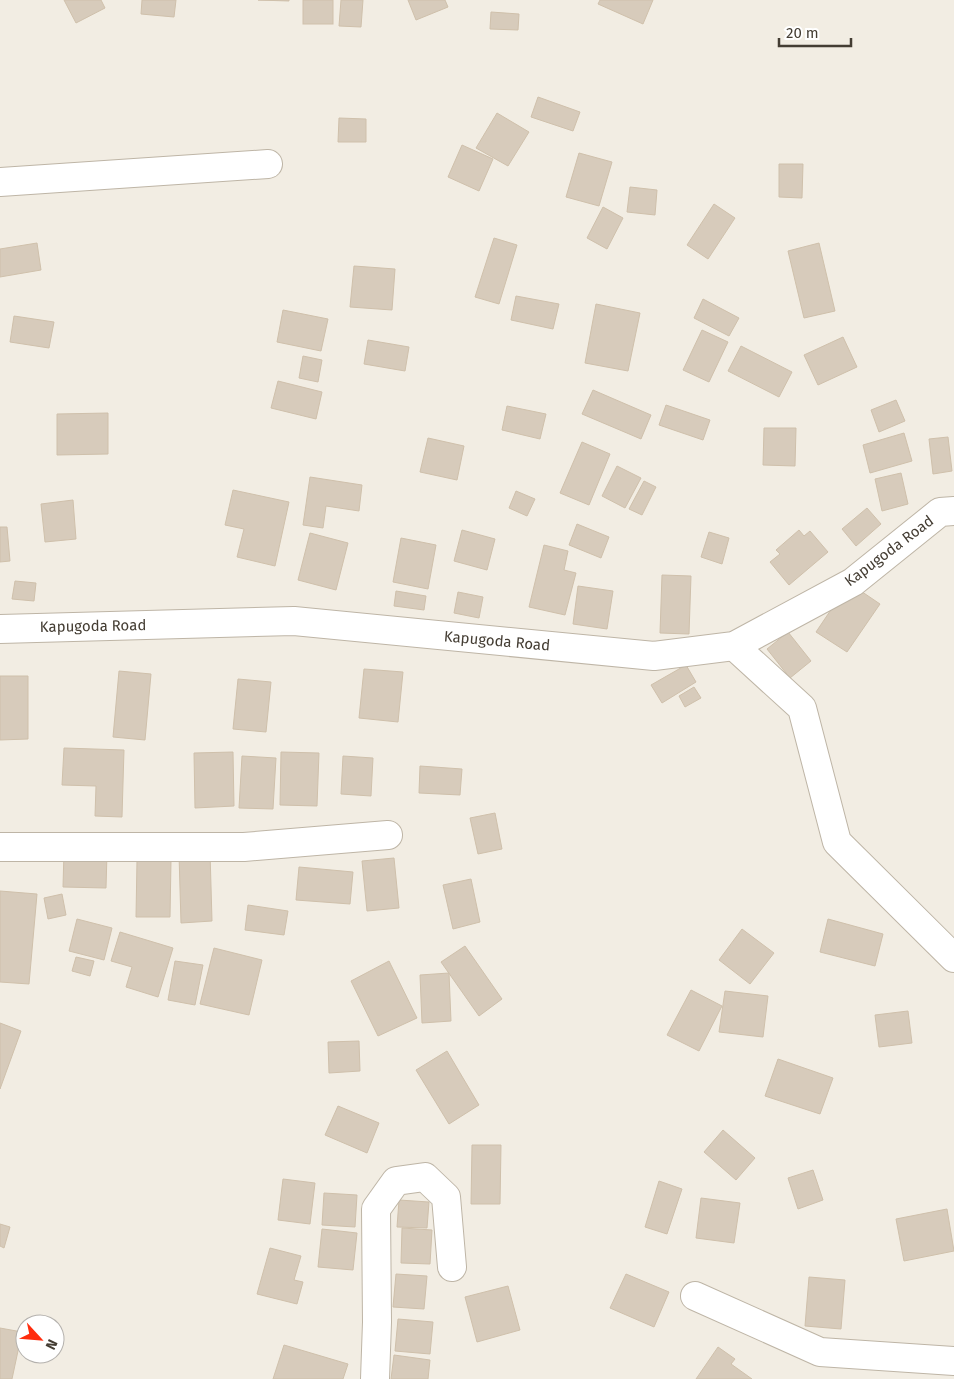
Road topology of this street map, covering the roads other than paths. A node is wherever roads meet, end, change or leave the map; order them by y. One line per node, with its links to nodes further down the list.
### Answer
1 (268, 164): 2 (street)
2 (0, 182)
3 (954, 511): 5 (street, Kapugoda Road)
4 (0, 629): 5 (street, Kapugoda Road)
5 (734, 646): 8 (street)
6 (388, 835): 7 (street)
7 (0, 847)
8 (954, 958)
9 (452, 1267): 12 (street)
10 (695, 1296): 11 (street)
11 (954, 1361)
12 (375, 1379)

